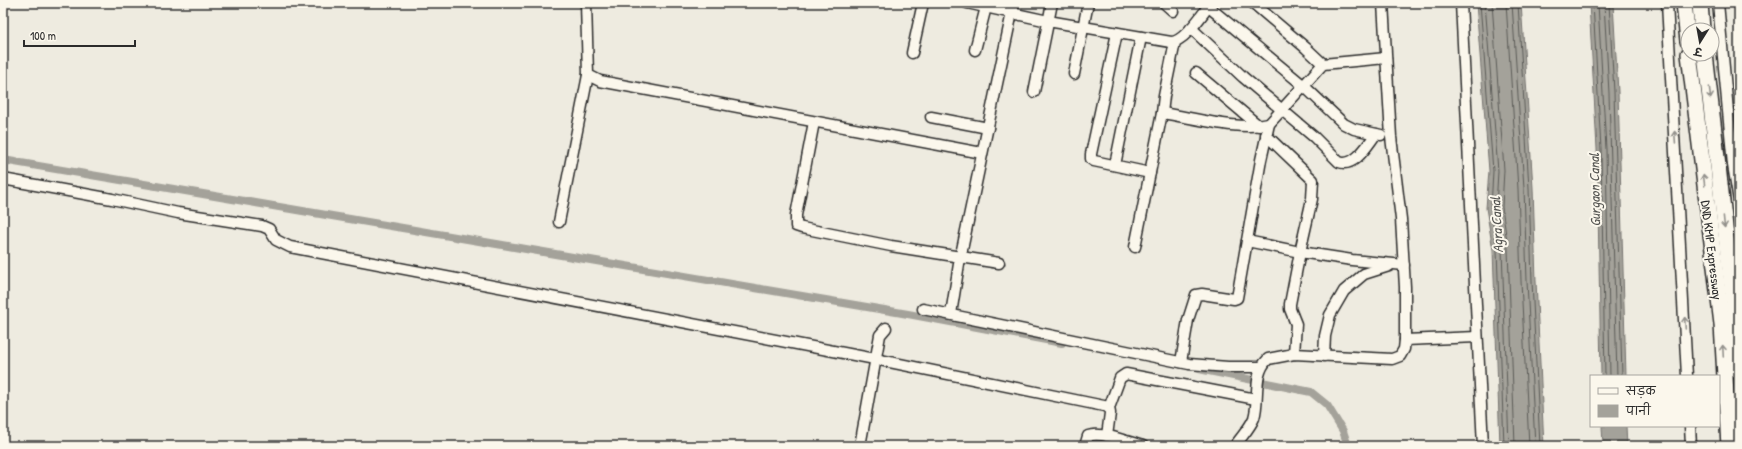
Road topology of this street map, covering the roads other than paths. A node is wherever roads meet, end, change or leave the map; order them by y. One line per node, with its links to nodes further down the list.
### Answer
1 (586, 3): 34 (street)
2 (923, 3): 27 (street)
3 (967, 3): 14 (street)
4 (1052, 3): 18 (street)
5 (1088, 3): 21 (street)
6 (1164, 3): 17 (street)
7 (1253, 3): 31 (street)
8 (1383, 3): 28 (street)
9 (1461, 3): 61 (street)
10 (1667, 3): 69 (street, one-way to 10)
11 (1684, 3): 19 (highway)
12 (1700, 3): 20 (highway)
13 (1718, 3): 50 (street)
14 (986, 5): 16 (street); 26 (street)
15 (1206, 5): 22 (street); 35 (street)
16 (1013, 8): 18 (street); 42 (street)
17 (1172, 11)
18 (1048, 21): 21 (street); 36 (street)
19 (1686, 22)
20 (1702, 22)
21 (1083, 27): 23 (street); 33 (street)
22 (1192, 28): 25 (street); 37 (street)
23 (1117, 33): 24 (street); 47 (street)
24 (1141, 37): 25 (street); 47 (street)
25 (1175, 42): 38 (street)
26 (975, 50)
27 (912, 53)
28 (1386, 58): 31 (street); 45 (street)
29 (1691, 62): 80 (highway, DND KMP Expressway, one-way to 29)
30 (1706, 62): 68 (highway, DND KMP Expressway, one-way to 68)
31 (1323, 64): 35 (street)
32 (1196, 73): 41 (street)
33 (1074, 74)
34 (588, 75): 40 (street); 51 (street)
35 (1304, 86): 37 (street); 43 (street)
36 (1034, 92)
37 (1282, 110): 41 (street); 43 (street)
38 (1162, 113): 41 (street); 48 (street)
39 (931, 117): 42 (street)
40 (814, 122): 46 (street); 55 (street)
41 (1264, 125): 44 (street)
42 (988, 128): 46 (street)
43 (1376, 134): 45 (street)
44 (1266, 136): 52 (street); 54 (street)
45 (1390, 137): 57 (street)
46 (982, 153): 55 (street)
47 (1115, 165): 48 (street)
48 (1150, 173): 53 (street)
49 (3, 179): 65 (street)
50 (1739, 201)
51 (559, 222)
52 (1247, 241): 54 (street); 66 (street)
53 (1135, 247)
54 (1300, 252): 57 (street); 63 (street)
55 (960, 257): 56 (street); 59 (street)
56 (999, 263)
57 (1400, 265): 62 (street); 64 (street)
58 (923, 309): 59 (street)
59 (951, 314): 66 (street)
60 (886, 328): 65 (street)
61 (1477, 337): 62 (street); 78 (street)
62 (1405, 340): 64 (street)
63 (1294, 354): 64 (street); 67 (street)
64 (1324, 356)
65 (875, 359): 71 (street); 74 (street)
66 (1182, 362): 67 (street)
67 (1260, 369): 70 (street)
68 (1739, 372)
69 (1687, 375)
70 (1256, 399): 71 (street); 77 (street)
71 (1109, 408): 73 (street)
72 (1690, 427): 79 (street)
73 (1107, 436): 75 (street); 76 (street)
74 (860, 446)
75 (1085, 446)
76 (1143, 446)
77 (1235, 446)
78 (1483, 446)
79 (1691, 446)
80 (1729, 446)

